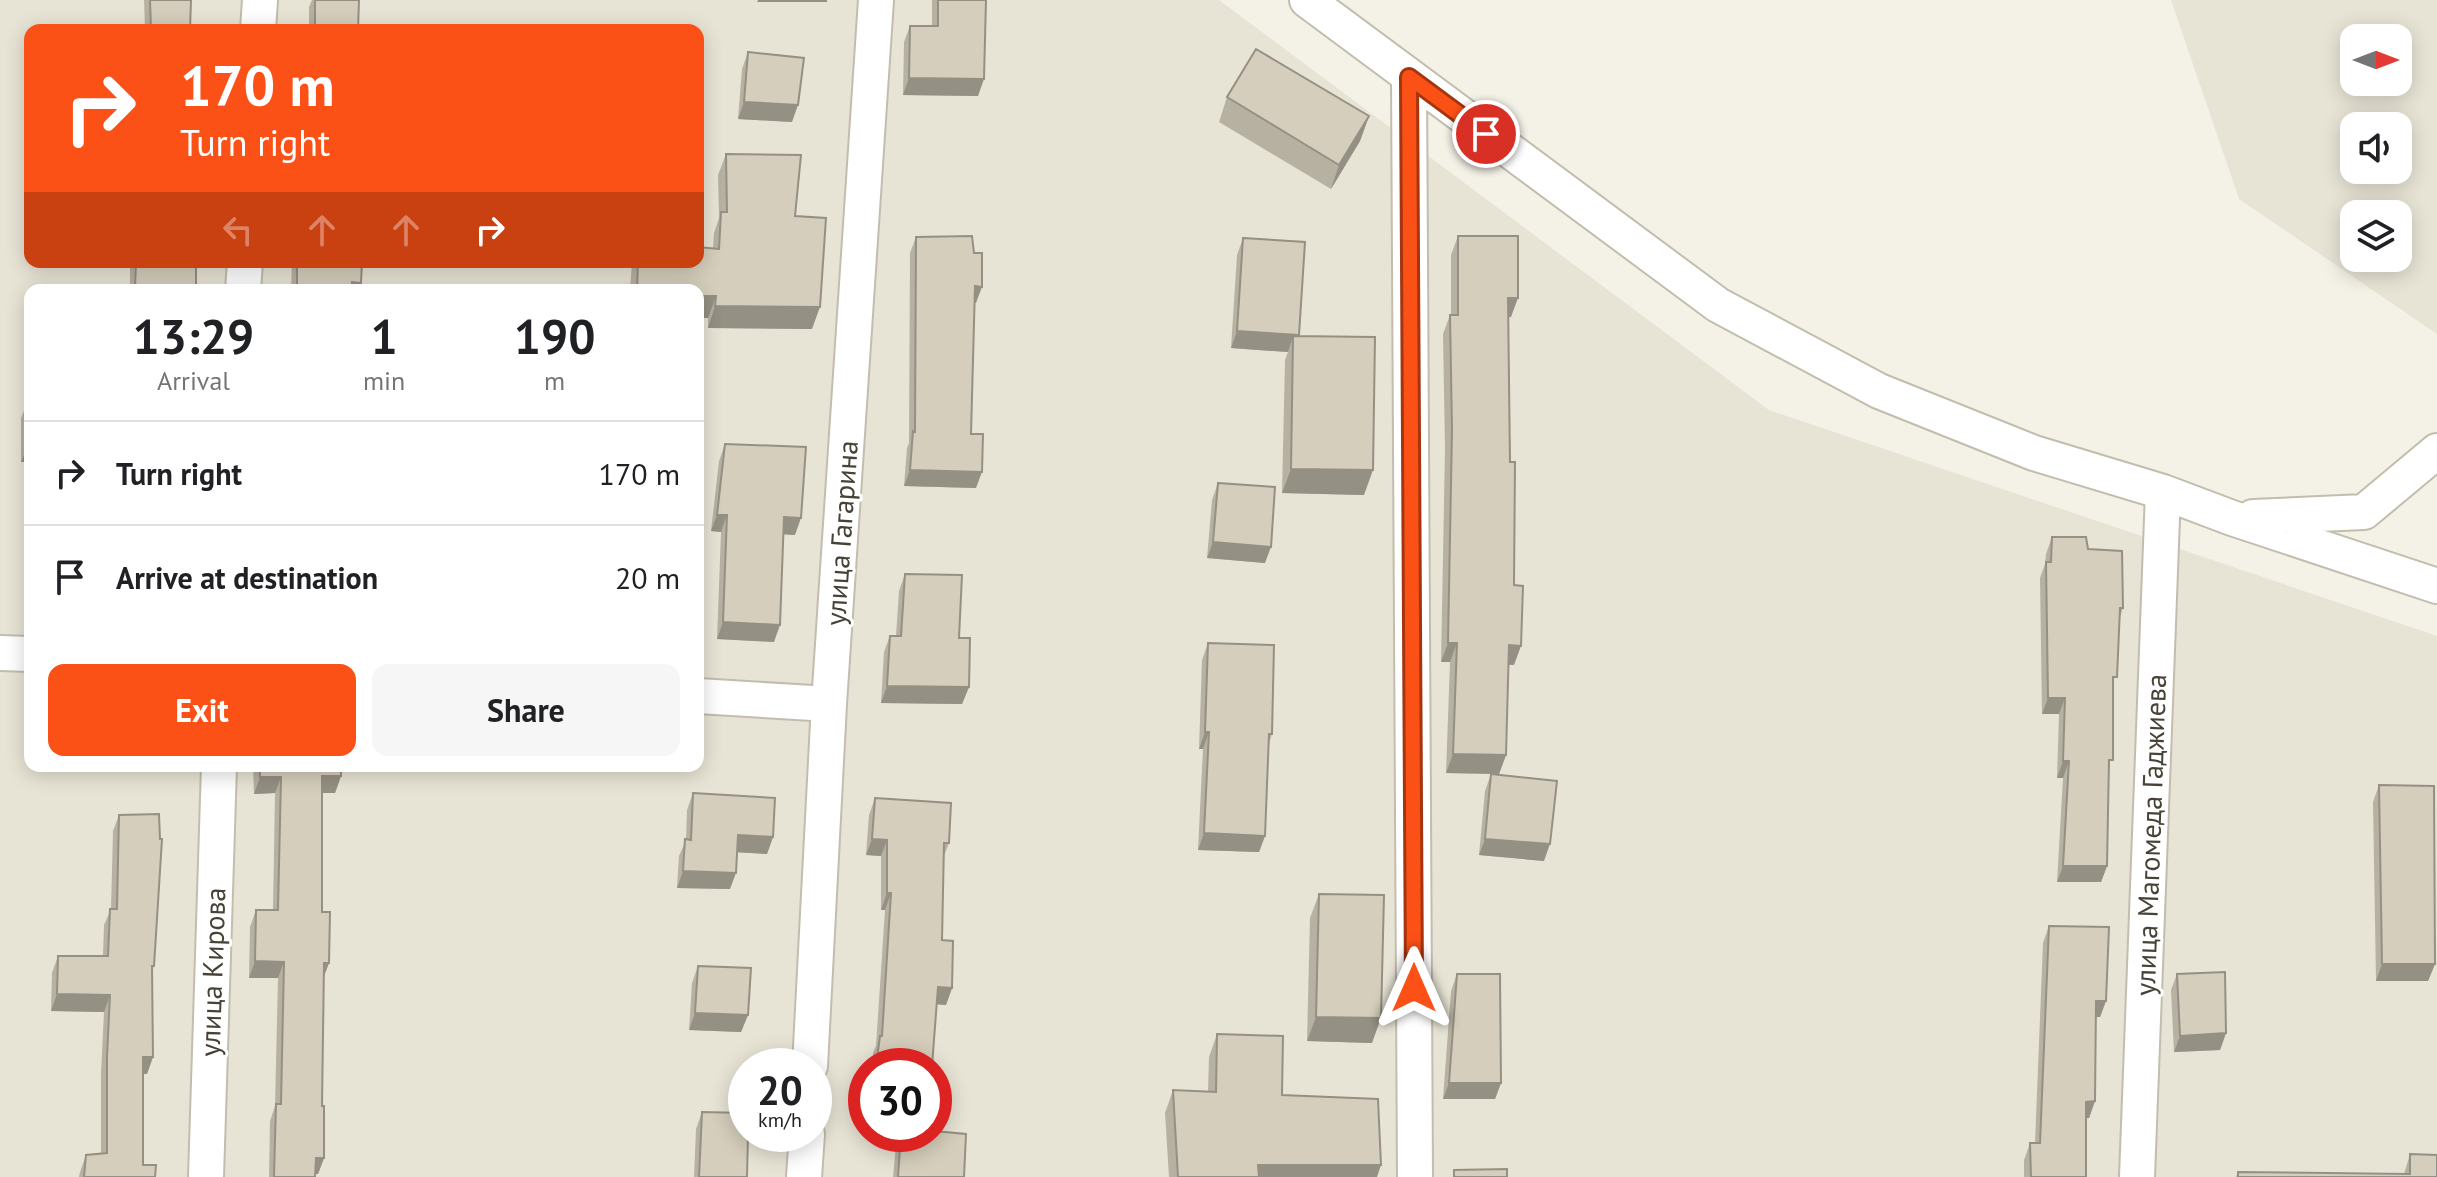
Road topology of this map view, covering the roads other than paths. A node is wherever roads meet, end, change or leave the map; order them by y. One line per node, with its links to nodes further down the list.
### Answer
1 (260, 0): 4 (street)
2 (876, 0): 13 (street, улица Гагарина)
3 (1307, 0): 5 (street)
4 (258, 24)
5 (1409, 77): 7 (street); 19 (street)
6 (2437, 451): 8 (street)
7 (2163, 492): 8 (street); 20 (street, улица Магомеда Гаджиева)
8 (2232, 518): 9 (street)
9 (2437, 586)
10 (0, 653): 11 (street)
11 (24, 654)
12 (704, 696): 13 (street)
13 (829, 704): 15 (street, улица Гагарина)
14 (219, 772): 17 (street, улица Кирова)
15 (811, 1048)
16 (806, 1152): 18 (street)
17 (206, 1177)
18 (804, 1177)
19 (1415, 1177)
20 (2137, 1177)

